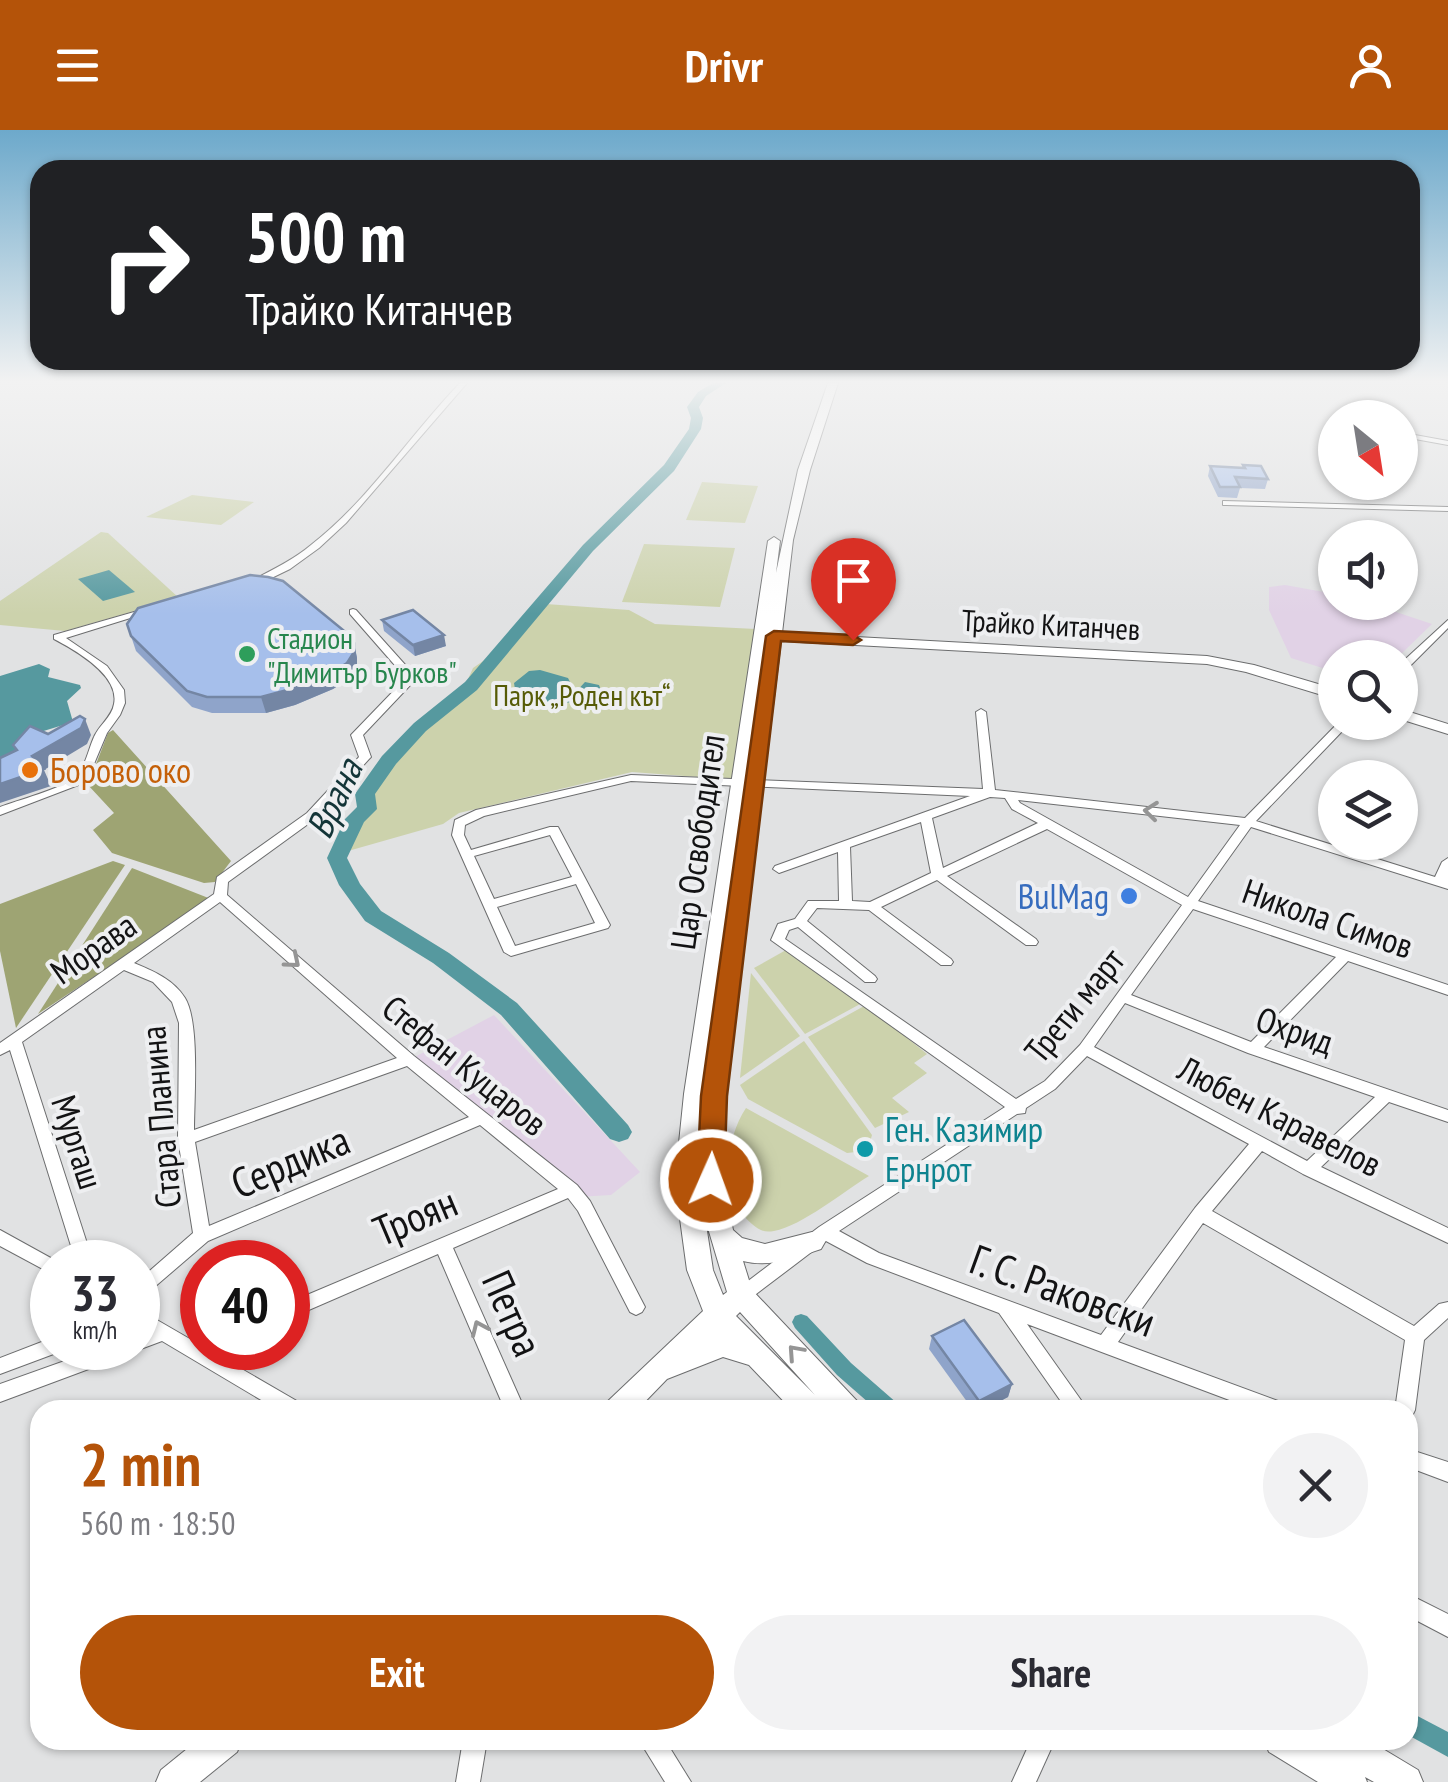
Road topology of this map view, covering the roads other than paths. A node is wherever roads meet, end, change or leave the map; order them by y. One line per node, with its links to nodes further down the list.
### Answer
1 (394, 460): 6 (street)
2 (796, 460): 10 (street, Цар Освободител)
3 (807, 460): 10 (street, Цар Освободител)
4 (1226, 503): 5 (street)
5 (1448, 509)
6 (245, 585)
7 (158, 608): 23 (street)
8 (353, 612): 34 (street, Морава)
9 (1448, 624): 11 (street)
10 (767, 632): 12 (street, Трайко Китанчев); 13 (street, Трайко Китанчев); 20 (street, Цар Освободител)
11 (1418, 653)
12 (1318, 681)
13 (1318, 689)
14 (1418, 711): 17 (street)
15 (981, 712): 21 (street)
16 (1418, 720): 18 (street)
17 (1448, 720)
18 (1448, 729)
19 (1328, 740): 25 (street, Трети март)
20 (748, 782): 21 (street); 28 (street); 61 (street, Цар Освободител); 74 (street, Цар Освободител)
21 (989, 793): 22 (street); 24 (street)
22 (1009, 796): 25 (street, one-way to 22); 26 (street, Никола Симов)
23 (0, 812)
24 (926, 816): 27 (street); 31 (street)
25 (1248, 822): 33 (street); 35 (street, Трети март)
26 (1047, 824): 31 (street); 35 (street, Никола Симов)
27 (844, 845): 30 (street); 37 (street)
28 (469, 854): 32 (street); 36 (street)
29 (1448, 862): 33 (street)
30 (779, 869)
31 (938, 875): 38 (street); 40 (street)
32 (580, 879): 36 (street); 36 (street)
33 (1443, 884)
34 (220, 896): 43 (street, Морава); 50 (street, Стефан Куцаров, one-way to 50)
35 (1189, 903): 41 (street, Никола Симов); 46 (street, Трети март)
36 (492, 904)
37 (846, 905): 38 (street); 39 (street)
38 (872, 906): 42 (street)
39 (800, 922): 44 (street); 52 (street)
40 (1031, 942)
41 (1344, 956): 45 (street, Никола Симов); 49 (street)
42 (946, 962)
43 (124, 964): 47 (street, Морава); 55 (street, Стара Планина)
44 (870, 979)
45 (1448, 990)
46 (1123, 996): 48 (street, Трети март); 49 (street, Охрид)
47 (7, 1045): 65 (street, Мургаш)
48 (1085, 1048): 52 (street, Трети март); 56 (street, Любен Каравелов)
49 (1252, 1049): 51 (street, Охрид)
50 (409, 1060): 54 (street, Стефан Куцаров); 55 (street)
51 (1388, 1094): 53 (street, Охрид); 57 (street)
52 (1019, 1109): 64 (street, Трети март)
53 (1448, 1116)
54 (482, 1118): 58 (street, Стефан Куцаров); 60 (street, Сердика)
55 (186, 1139): 60 (street, Стара Планина)
56 (1260, 1143): 57 (street, Любен Каравелов); 59 (street)
57 (1309, 1169): 62 (street, Любен Каравелов)
58 (571, 1190): 66 (street, Троян); 71 (street, Стефан Куцаров)
59 (1200, 1213): 78 (street); 80 (street)
60 (202, 1236): 68 (street, Сердика)
61 (722, 1236): 64 (street); 69 (street, Цар Освободител)
62 (1448, 1236)
63 (0, 1237): 67 (street)
64 (819, 1237): 69 (street, Трети март); 72 (street, Г. С. Раковски)
65 (78, 1240)
66 (443, 1245): 70 (street, Троян); 89 (street, Петра, one-way to 66)
67 (30, 1255)
68 (160, 1272)
69 (741, 1296): 74 (street); 92 (street, one-way to 69)
70 (310, 1301)
71 (636, 1308)
72 (1006, 1309): 80 (street, Г. С. Раковски); 93 (street)
73 (1445, 1309): 78 (street)
74 (717, 1314): 82 (street); 86 (street)
75 (160, 1330): 76 (street)
76 (163, 1332): 77 (street); 79 (street)
77 (160, 1333)
78 (1415, 1336): 95 (street)
79 (180, 1340)
80 (1105, 1345): 94 (street, Г. С. Раковски)
81 (30, 1354): 83 (street)
82 (757, 1356): 86 (street); 91 (street)
83 (0, 1366)
84 (62, 1370): 87 (street)
85 (232, 1370): 88 (street)
86 (656, 1372): 90 (street)
87 (0, 1393)
88 (279, 1400)
89 (511, 1400)
90 (628, 1400)
91 (801, 1400)
92 (838, 1400)
93 (1071, 1400)
94 (1252, 1400)
95 (1406, 1400)
96 (1418, 1462): 97 (street)
97 (1448, 1472)
98 (1418, 1611): 99 (street)
99 (1448, 1626)
100 (213, 1750): 106 (street)
101 (473, 1750): 107 (street)
102 (658, 1750): 108 (street)
103 (1038, 1750): 109 (street)
104 (1297, 1750): 110 (street)
105 (1353, 1750): 111 (street)
106 (174, 1782)
107 (468, 1782)
108 (679, 1782)
109 (1024, 1782)
110 (1350, 1782)
111 (1406, 1782)

